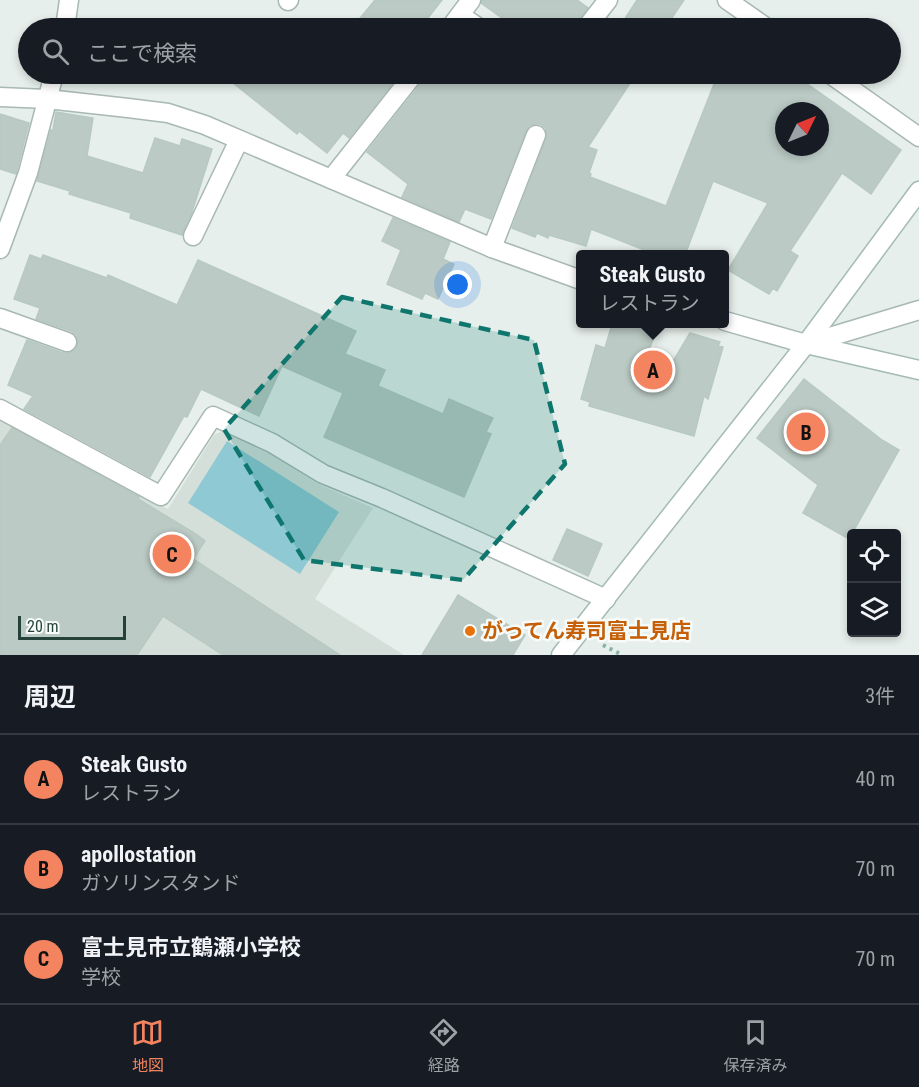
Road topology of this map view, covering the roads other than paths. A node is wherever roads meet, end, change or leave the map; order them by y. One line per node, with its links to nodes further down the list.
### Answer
1 (69, 0): 4 (street)
2 (608, 0): 5 (street)
3 (727, 0): 6 (street)
4 (67, 18)
5 (594, 18)
6 (753, 18)
7 (51, 84): 11 (street)
8 (406, 84): 15 (street)
9 (844, 84): 13 (street)
10 (0, 97): 11 (street)
11 (47, 99): 14 (street); 19 (street)
12 (536, 135): 18 (street)
13 (919, 137)
14 (239, 140): 15 (street); 17 (street)
15 (332, 179): 18 (street)
16 (919, 191): 25 (street)
17 (193, 236)
18 (492, 248): 20 (street)
19 (0, 249)
20 (576, 278)
21 (919, 310): 25 (street)
22 (0, 318): 24 (street)
23 (729, 322): 25 (street)
24 (67, 342)
25 (806, 344): 26 (street); 28 (street)
26 (919, 369)
27 (0, 409): 28 (street)
28 (606, 598): 29 (street)
29 (561, 655)

